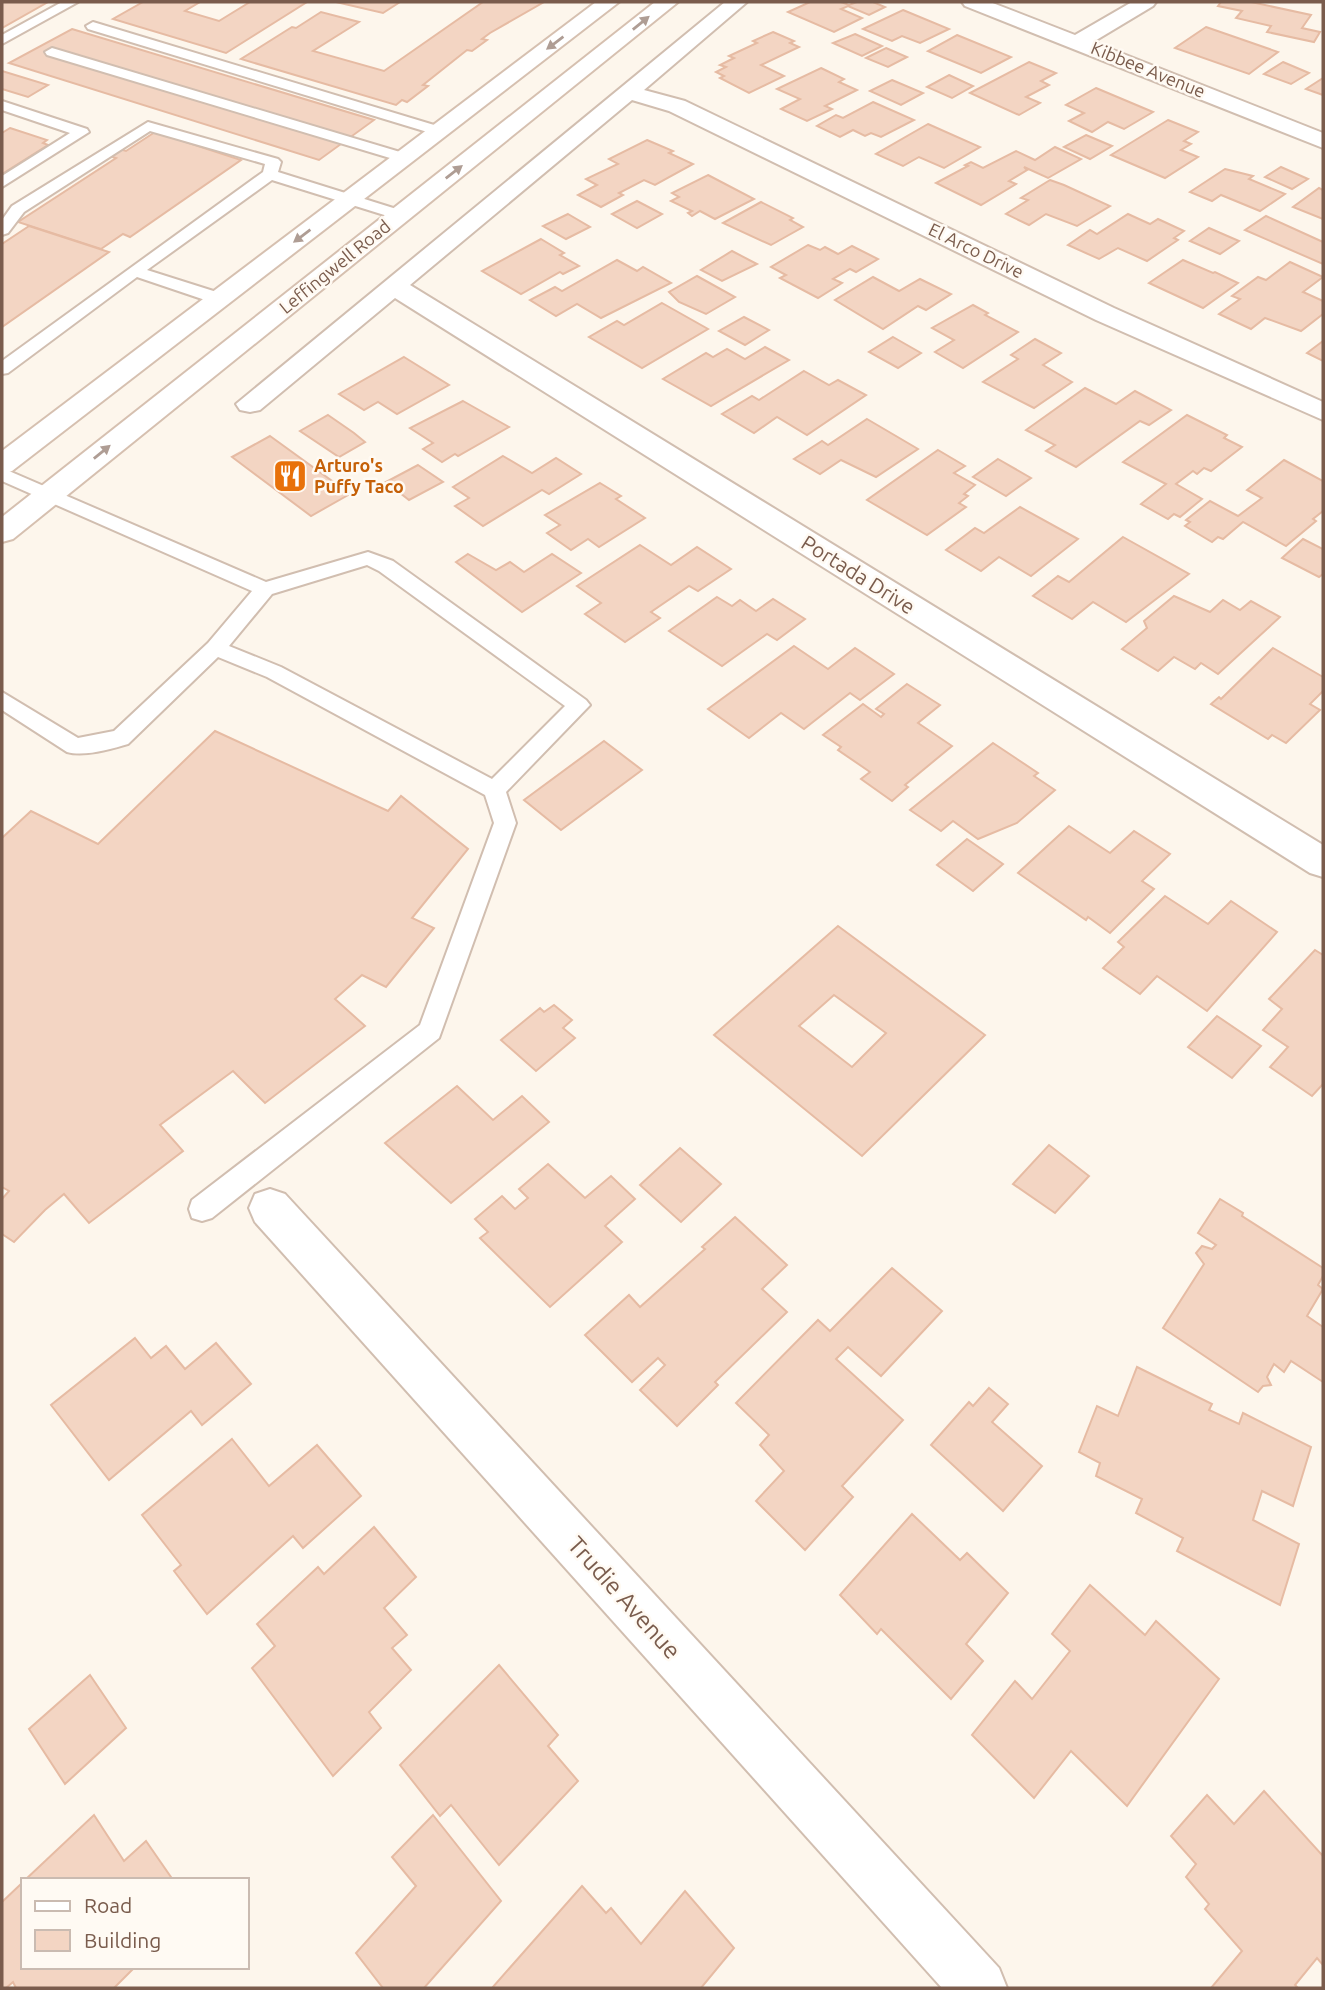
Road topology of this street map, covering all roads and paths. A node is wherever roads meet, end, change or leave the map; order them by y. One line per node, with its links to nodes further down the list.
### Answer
1 (71, 2): 8 (lane)
2 (609, 2): 13 (street, one-way to 13)
3 (668, 2): 19 (street, Leffingwell Road, one-way to 3)
4 (737, 2): 11 (street)
5 (972, 2): 9 (street, Kibbee Avenue)
6 (1146, 2): 9 (street)
7 (93, 26): 13 (lane)
8 (2, 40)
9 (1078, 42): 14 (street, Kibbee Avenue)
10 (52, 52): 15 (lane)
11 (628, 92): 22 (street); 26 (street, El Arco Drive)
12 (2, 105): 17 (lane)
13 (439, 131): 15 (street)
14 (1323, 141)
15 (405, 158): 18 (street)
16 (270, 174): 18 (lane); 20 (lane); 21 (lane)
17 (2, 182)
18 (352, 198): 19 (lane); 23 (street, one-way to 23)
19 (400, 215): 29 (street, Leffingwell Road, one-way to 19)
20 (2, 230)
21 (135, 271): 23 (lane); 24 (lane)
22 (394, 286): 25 (street); 35 (street, Portada Drive)
23 (220, 299): 27 (street)
24 (2, 369)
25 (250, 404)
26 (1323, 412)
27 (2, 465)
28 (2, 474): 29 (lane)
29 (49, 494): 30 (street, Leffingwell Road); 31 (lane)
30 (2, 532)
31 (265, 589): 32 (lane); 34 (lane)
32 (215, 648): 33 (lane); 34 (lane)
33 (2, 700)
34 (494, 790): 37 (lane)
35 (1323, 863)
36 (270, 1208): 38 (street, Trudie Avenue)
37 (202, 1209)
38 (979, 1988)

